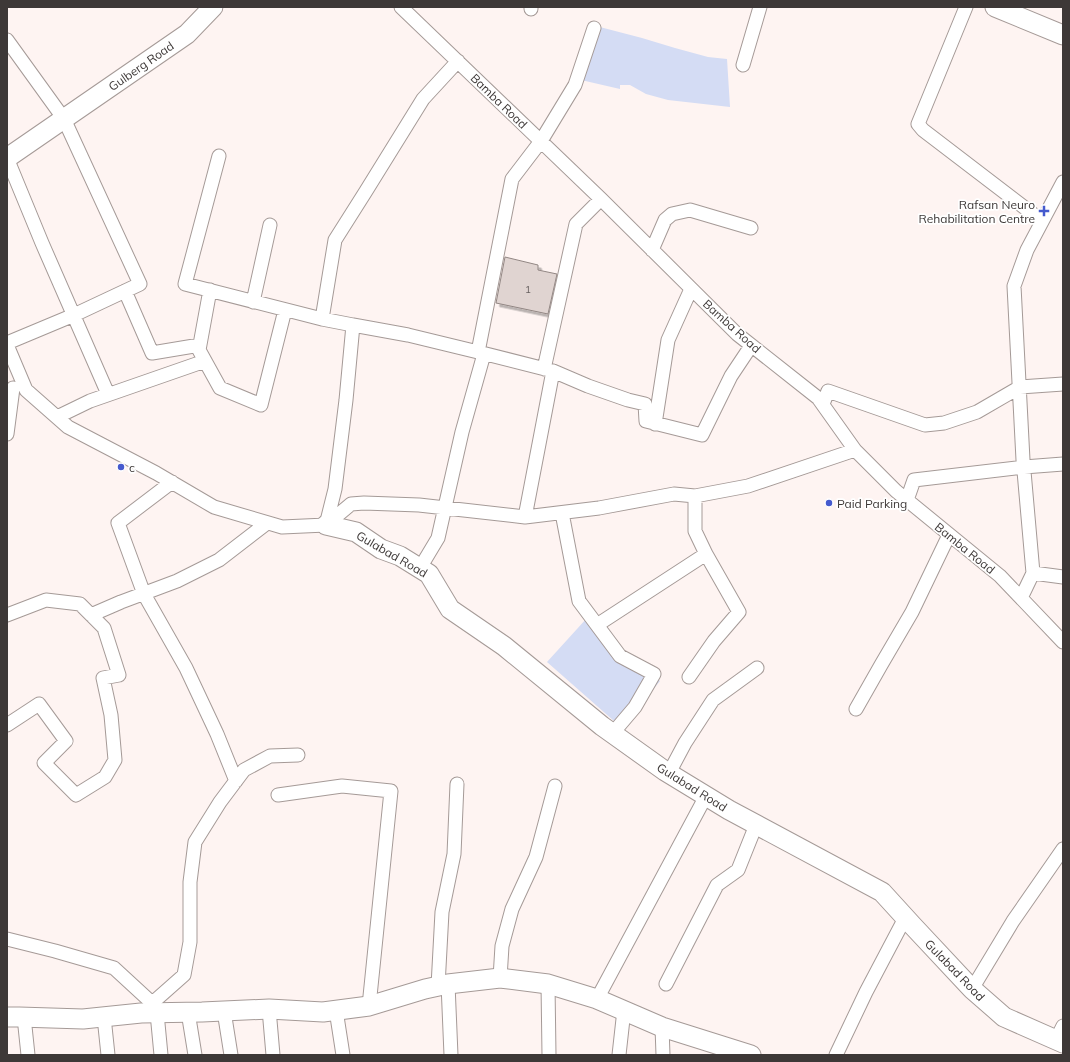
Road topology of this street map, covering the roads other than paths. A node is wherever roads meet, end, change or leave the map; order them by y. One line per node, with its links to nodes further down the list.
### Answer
1 (212, 7): 11 (street, Gulberg Road)
2 (401, 7): 9 (street, Bamba Road)
3 (760, 7): 10 (street)
4 (966, 7): 17 (street)
5 (995, 7): 7 (street)
6 (594, 28): 12 (street)
7 (1063, 35)
8 (7, 40): 11 (street)
9 (458, 61): 12 (street, Bamba Road); 27 (street)
10 (743, 65)
11 (64, 119): 14 (street, Gulberg Road); 23 (street)
12 (541, 141): 16 (street, Bamba Road); 32 (street)
13 (219, 156): 22 (street)
14 (7, 158): 26 (street)
15 (1063, 182): 17 (street)
16 (601, 199): 20 (street, Bamba Road); 34 (street)
17 (1042, 222): 36 (street)
18 (270, 225): 24 (street)
19 (751, 228): 20 (street)
20 (652, 250): 21 (street, Bamba Road)
21 (691, 289): 31 (street, Bamba Road); 42 (street)
22 (210, 290): 24 (street); 30 (street)
23 (125, 291): 26 (street); 30 (street)
24 (253, 302): 25 (street)
25 (285, 310): 27 (street); 33 (street)
26 (74, 315): 29 (street); 39 (street)
27 (322, 319): 28 (street)
28 (353, 325): 32 (street); 54 (street)
29 (7, 344): 38 (street)
30 (200, 345): 33 (street)
31 (751, 346): 40 (street, Bamba Road); 42 (street)
32 (481, 353): 34 (street); 50 (street)
33 (205, 362): 39 (street)
34 (548, 370): 42 (street); 52 (street)
35 (1063, 384): 36 (street)
36 (1020, 387): 40 (street); 46 (street)
37 (10, 388): 38 (street); 43 (street)
38 (26, 390): 41 (street)
39 (108, 394): 41 (street)
40 (823, 404): 44 (street, Bamba Road)
41 (57, 418): 47 (street)
42 (655, 424)
43 (7, 434)
44 (855, 450): 48 (street); 49 (street, Bamba Road)
45 (1063, 464): 46 (street)
46 (1024, 467): 49 (street); 58 (street)
47 (172, 482): 53 (street); 60 (street)
48 (695, 496): 51 (street); 56 (street)
49 (906, 500): 55 (street, Bamba Road)
50 (445, 508): 52 (street); 54 (street); 57 (street)
51 (562, 513): 52 (street); 64 (street)
52 (525, 517)
53 (267, 523): 54 (street); 60 (street)
54 (326, 524): 57 (street, Gulabad Road)
55 (950, 535): 61 (street, Bamba Road); 68 (street)
56 (706, 554): 64 (street); 67 (street)
57 (420, 568): 70 (street, Gulabad Road)
58 (1033, 573): 59 (street); 61 (street)
59 (1063, 577)
60 (144, 594): 63 (street); 73 (street)
61 (1021, 598): 65 (street, Bamba Road)
62 (7, 615): 63 (street)
63 (91, 615): 69 (street)
64 (597, 625): 70 (street)
65 (1063, 642)
66 (757, 668): 72 (street)
67 (689, 677)
68 (856, 709)
69 (7, 725)
70 (612, 734): 72 (street, Gulabad Road)
71 (298, 755): 73 (street)
72 (669, 773): 77 (street, Gulabad Road)
73 (236, 781): 90 (street)
74 (457, 784): 85 (street)
75 (554, 786): 82 (street)
76 (278, 795): 88 (street)
77 (706, 796): 78 (street, Gulabad Road); 87 (street)
78 (756, 825): 80 (street, Gulabad Road); 84 (street)
79 (1063, 849): 86 (street)
80 (906, 918): 86 (street, Gulabad Road); 112 (street)
81 (7, 939): 90 (street)
82 (500, 978): 83 (street); 85 (street)
83 (548, 984): 87 (street); 108 (street)
84 (666, 984)
85 (443, 985): 88 (street); 107 (street)
86 (972, 989): 98 (street, Gulabad Road)
87 (597, 999): 92 (street)
88 (369, 1006): 91 (street)
89 (269, 1009): 91 (street); 93 (street); 105 (street)
90 (150, 1010): 94 (street); 96 (street); 102 (street)
91 (336, 1010): 106 (street)
92 (624, 1010): 97 (street); 109 (street)
93 (224, 1011): 94 (street); 104 (street)
94 (188, 1012): 103 (street)
95 (16, 1017): 96 (street); 100 (street)
96 (104, 1017): 101 (street)
97 (662, 1027): 99 (street); 110 (street)
98 (1061, 1036)
99 (723, 1051): 111 (street)
100 (28, 1055)
101 (108, 1055)
102 (161, 1055)
103 (195, 1055)
104 (230, 1055)
105 (273, 1055)
106 (343, 1055)
107 (450, 1055)
108 (549, 1055)
109 (619, 1055)
110 (663, 1055)
111 (751, 1055)
112 (836, 1055)

